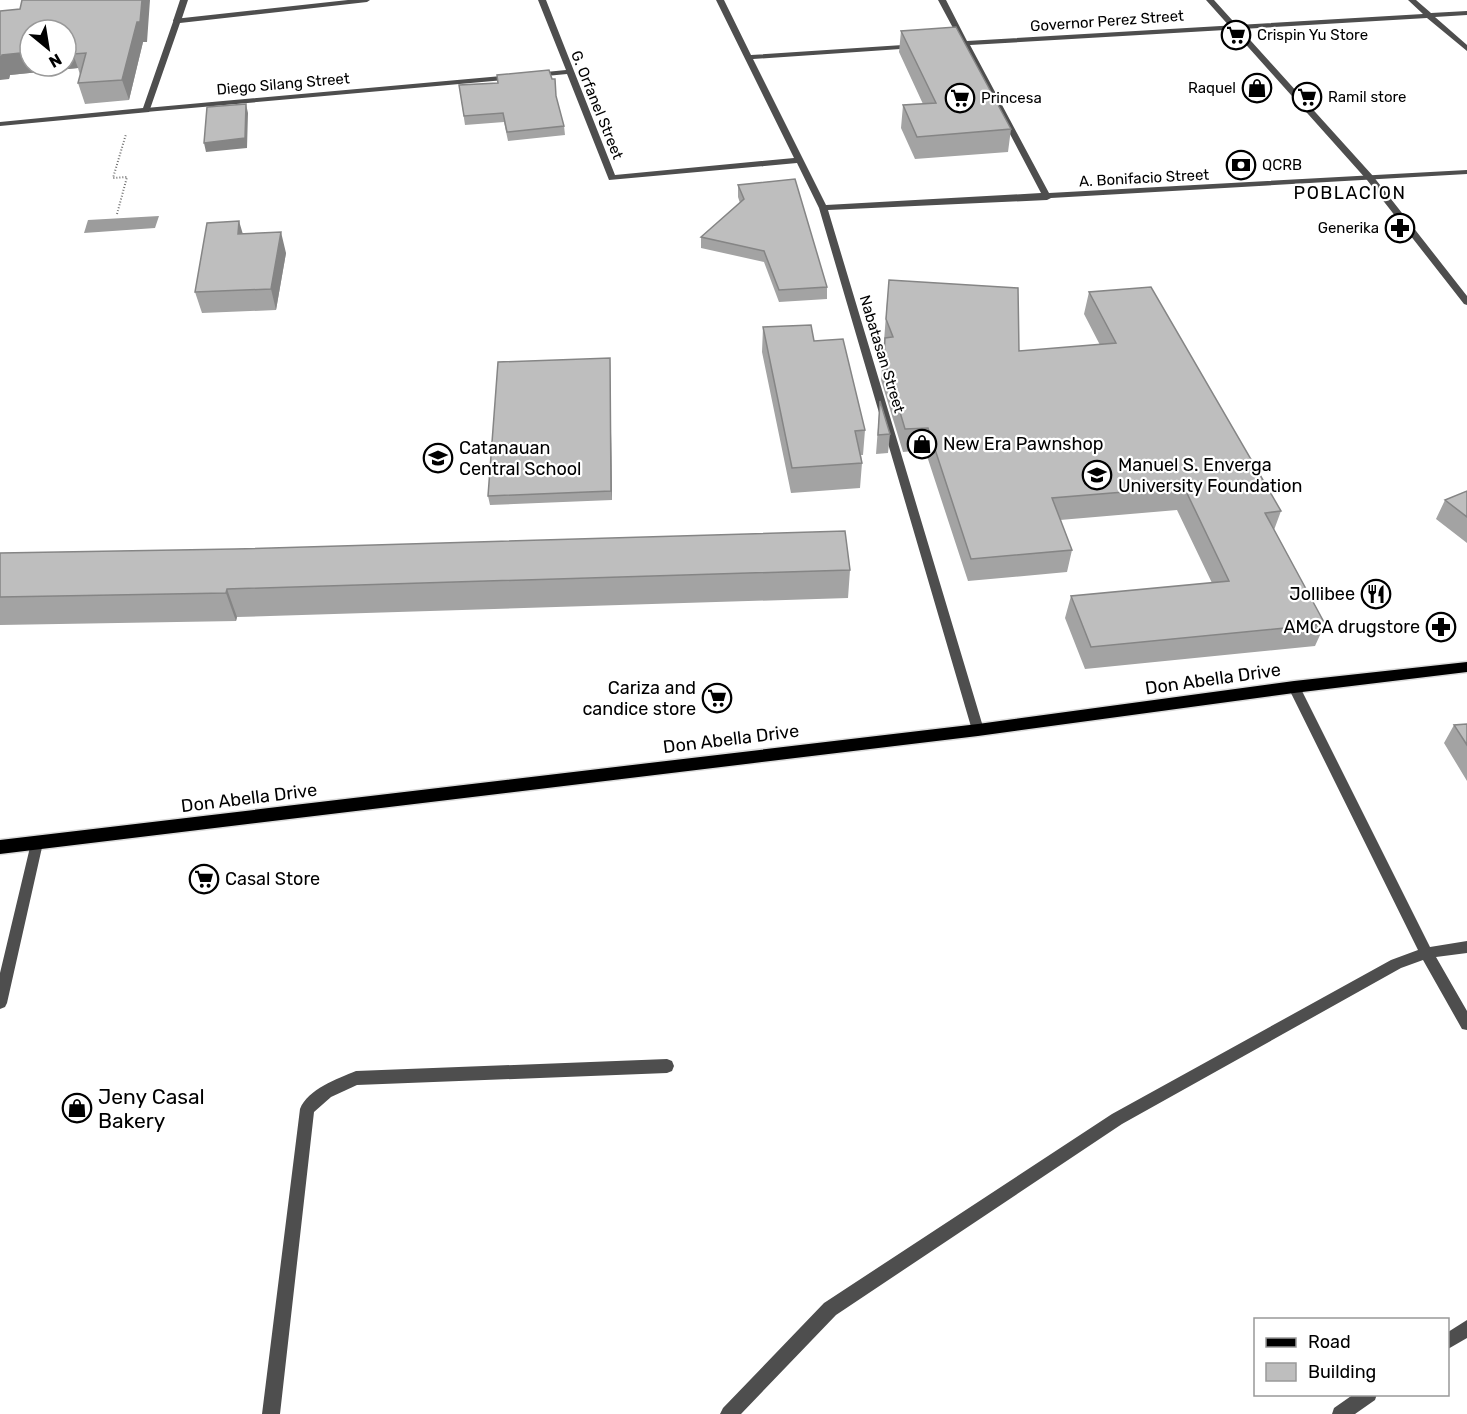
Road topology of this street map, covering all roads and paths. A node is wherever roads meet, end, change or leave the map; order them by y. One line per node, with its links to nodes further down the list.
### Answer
1 (184, 0): 11 (street)
2 (360, 0): 3 (street); 11 (street)
3 (367, 0)
4 (542, 0): 18 (street, G. Orfanel Street)
5 (720, 0): 17 (street, Nabatasan Street)
6 (942, 0): 13 (street)
7 (1210, 0): 12 (street)
8 (1413, 0): 10 (street)
9 (1467, 13): 10 (street, Governor Perez Street)
10 (1429, 15): 12 (street, Governor Perez Street); 16 (street)
11 (177, 21): 19 (street)
12 (1234, 26): 13 (street, Governor Perez Street); 24 (street)
13 (966, 43): 14 (street, Governor Perez Street); 25 (street)
14 (943, 44)
15 (920, 46): 17 (street)
16 (1467, 49)
17 (749, 57): 22 (street, Nabatasan Street)
18 (568, 72): 19 (street, Diego Silang Street); 22 (street, G. Orfanel Street)
19 (146, 110): 20 (street, Diego Silang Street)
20 (133, 112): 21 (street, Diego Silang Street); 27 (path)
21 (0, 124)
22 (800, 160): 26 (street, Nabatasan Street)
23 (1467, 172): 24 (street, A. Bonifacio Street)
24 (1370, 178): 25 (street, A. Bonifacio Street); 28 (street)
25 (1047, 197): 26 (street, A. Bonifacio Street)
26 (823, 208): 31 (street, Nabatasan Street)
27 (117, 214)
28 (1467, 302)
29 (1467, 667): 30 (main road, Don Abella Drive)
30 (1294, 687): 31 (main road, Don Abella Drive); 35 (street)
31 (978, 730): 32 (main road, Don Abella Drive)
32 (37, 843): 33 (main road, Don Abella Drive); 36 (street)
33 (0, 847)
34 (1467, 947): 35 (street)
35 (1426, 954): 37 (street); 43 (street)
36 (0, 1003)
37 (1467, 1024)
38 (667, 1066): 42 (street)
39 (1467, 1328): 40 (street)
40 (1449, 1340)
41 (1367, 1396): 44 (street)
42 (271, 1414)
43 (729, 1414)
44 (1340, 1414)

